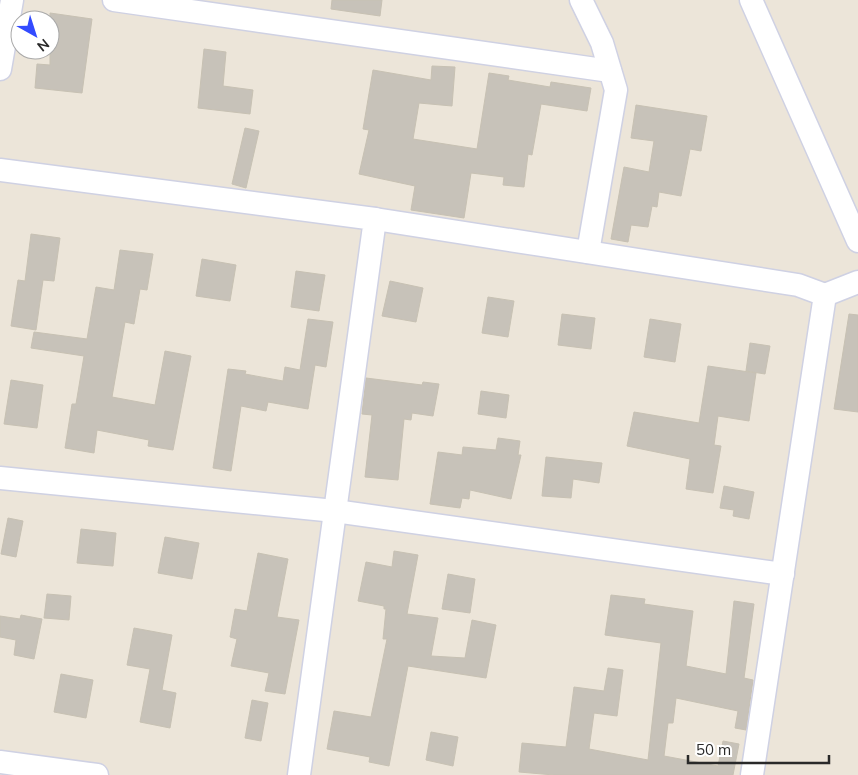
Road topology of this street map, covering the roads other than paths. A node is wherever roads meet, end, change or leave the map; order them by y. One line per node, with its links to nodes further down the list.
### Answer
1 (12, 0): 5 (street)
2 (114, 0): 6 (street)
3 (581, 0): 6 (street)
4 (751, 0): 9 (street)
5 (0, 69)
6 (610, 70): 10 (street)
7 (0, 170): 8 (street)
8 (375, 219): 10 (street); 14 (street)
9 (858, 240)
10 (588, 252): 12 (street)
11 (858, 282): 12 (street)
12 (825, 295): 15 (street)
13 (0, 478): 14 (street)
14 (335, 511): 15 (street); 18 (street)
15 (783, 574): 19 (street)
16 (0, 762): 17 (street)
17 (97, 775)
18 (299, 775)
19 (752, 775)

